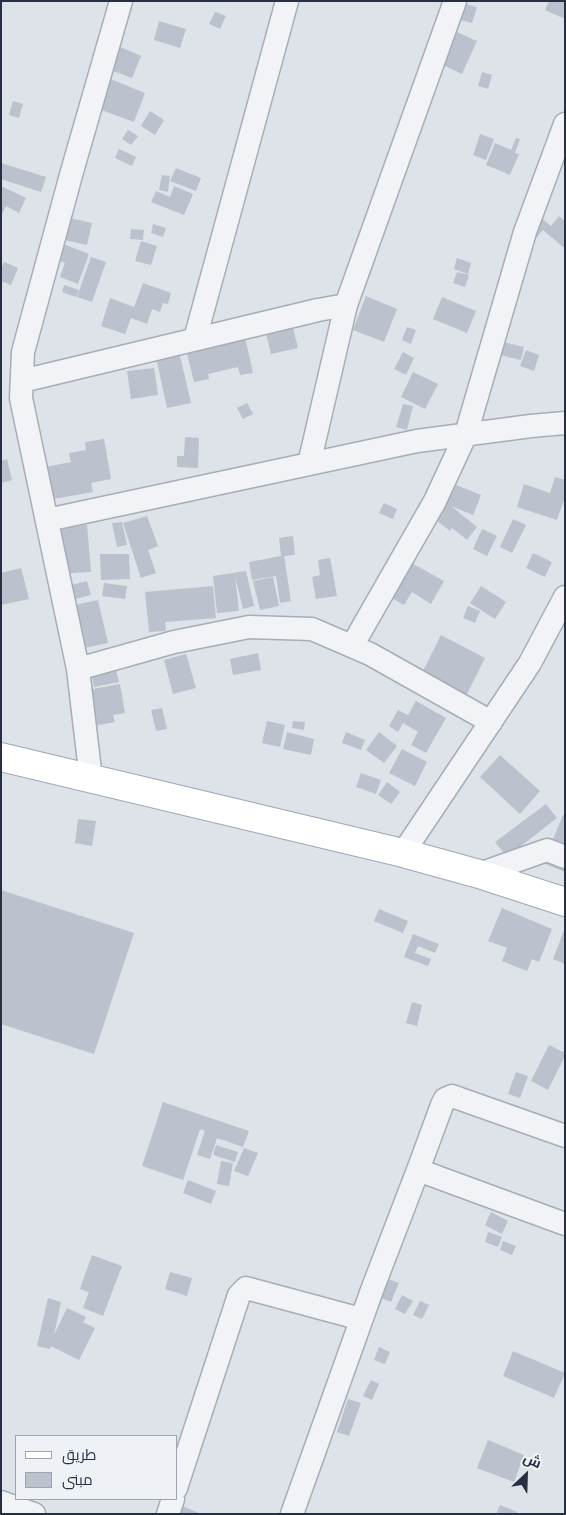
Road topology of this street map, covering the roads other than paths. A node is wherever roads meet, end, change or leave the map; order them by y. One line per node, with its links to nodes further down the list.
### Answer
1 (121, 1): 7 (street)
2 (287, 1): 6 (street)
3 (455, 1): 5 (street)
4 (565, 124): 9 (street)
5 (346, 305): 6 (street); 10 (street)
6 (195, 339): 7 (street)
7 (22, 381): 11 (street)
8 (565, 423): 9 (street)
9 (466, 434): 10 (street); 13 (street)
10 (309, 464): 11 (street)
11 (47, 520): 14 (street)
12 (565, 597): 15 (street)
13 (352, 646): 14 (street); 15 (street)
14 (78, 669): 17 (street)
15 (491, 722): 18 (street)
16 (1, 757): 17 (main road)
17 (91, 779): 18 (main road)
18 (403, 853): 20 (main road)
19 (565, 857): 20 (street)
20 (480, 874): 21 (main road)
21 (565, 902)
22 (565, 1136): 23 (street)
23 (418, 1170): 24 (street); 25 (street)
24 (565, 1224)
25 (361, 1319): 26 (street); 31 (street)
26 (178, 1482)
27 (173, 1500): 30 (street)
28 (1, 1502): 29 (street)
29 (34, 1514)
30 (168, 1514)
31 (292, 1514)

